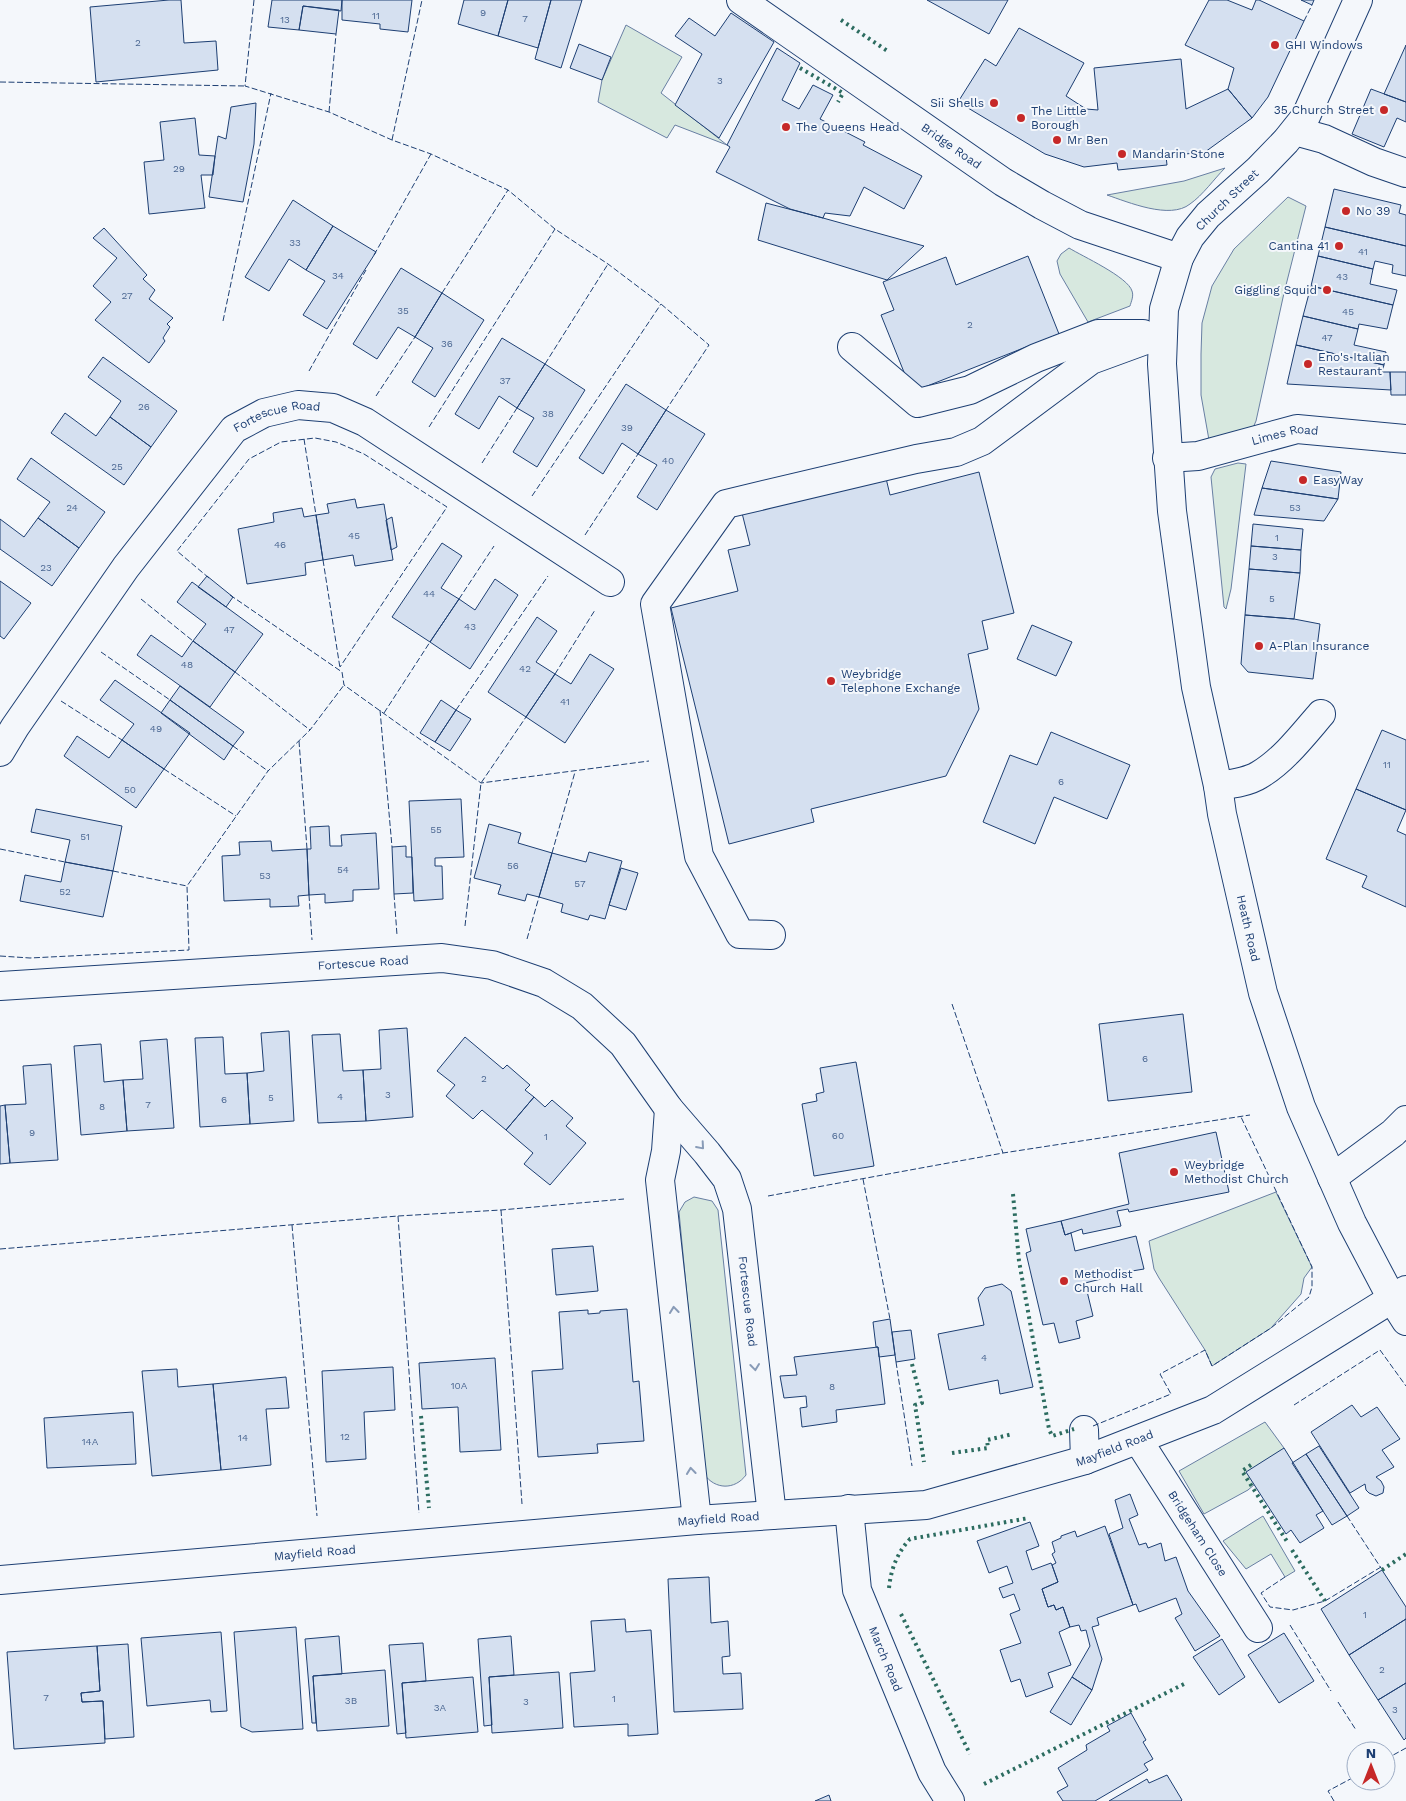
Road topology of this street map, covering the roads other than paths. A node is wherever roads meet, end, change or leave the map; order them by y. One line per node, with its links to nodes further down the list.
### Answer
1 (741, 0): 5 (street, Bridge Road)
2 (1358, 0): 3 (street, Church Street)
3 (1294, 131): 4 (street); 5 (street, Church Street)
4 (1406, 173)
5 (1179, 258): 6 (street, Church Street)
6 (1162, 334): 7 (street); 9 (street, Church Street); 15 (street)
7 (852, 347)
8 (1406, 439): 9 (street, Limes Road)
9 (1167, 458): 10 (street, Church Street)
10 (1172, 510): 14 (street, Heath Road)
11 (610, 582): 13 (street, Fortescue Road)
12 (1321, 714): 14 (street)
13 (0, 752)
14 (1218, 786): 19 (street, Heath Road)
15 (771, 935)
16 (0, 986): 17 (street, Fortescue Road)
17 (669, 1109): 25 (street, Fortescue Road, one-way to 25); 26 (street, one-way to 17)
18 (1406, 1120): 19 (street)
19 (1332, 1178): 20 (street, Heath Road)
20 (1401, 1303): 22 (street, Mayfield Road)
21 (1084, 1430): 23 (street)
22 (1138, 1440): 23 (street, Mayfield Road); 28 (street, Bridgeham Close)
23 (1085, 1460): 24 (street, Mayfield Road)
24 (849, 1509): 25 (street, Mayfield Road); 29 (street, March Road)
25 (772, 1515): 26 (street, Mayfield Road)
26 (697, 1520): 27 (street, Mayfield Road)
27 (0, 1580)
28 (1258, 1628)
29 (950, 1801)

